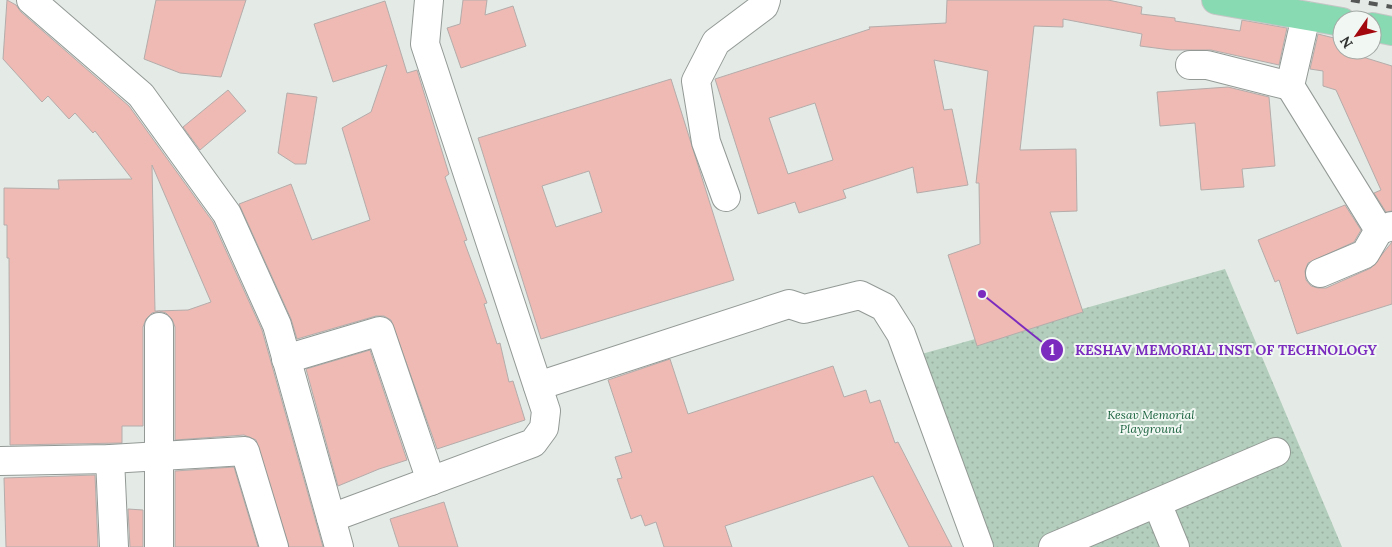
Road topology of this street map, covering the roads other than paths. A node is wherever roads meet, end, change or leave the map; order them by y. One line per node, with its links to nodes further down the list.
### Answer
1 (31, 0): 13 (street)
2 (429, 0): 14 (street)
3 (766, 0): 9 (street)
4 (1216, 0): 5 (main road)
5 (1306, 16): 6 (main road); 8 (street)
6 (1332, 20)
7 (1190, 65): 8 (street)
8 (1290, 86): 10 (street)
9 (726, 197)
10 (1386, 228): 11 (street)
11 (1320, 273)
12 (159, 327): 16 (street)
13 (286, 359): 19 (street); 21 (street)
14 (538, 386): 19 (street); 26 (street)
15 (1276, 452): 20 (street)
16 (159, 457): 17 (street); 23 (street); 24 (street)
17 (110, 459): 18 (street); 22 (street)
18 (0, 462)
19 (430, 481): 21 (street)
20 (1157, 503): 27 (street); 28 (street)
21 (331, 518): 25 (street)
22 (114, 547)
23 (159, 547)
24 (274, 547)
25 (339, 547)
26 (979, 547)
27 (1053, 547)
28 (1175, 547)

